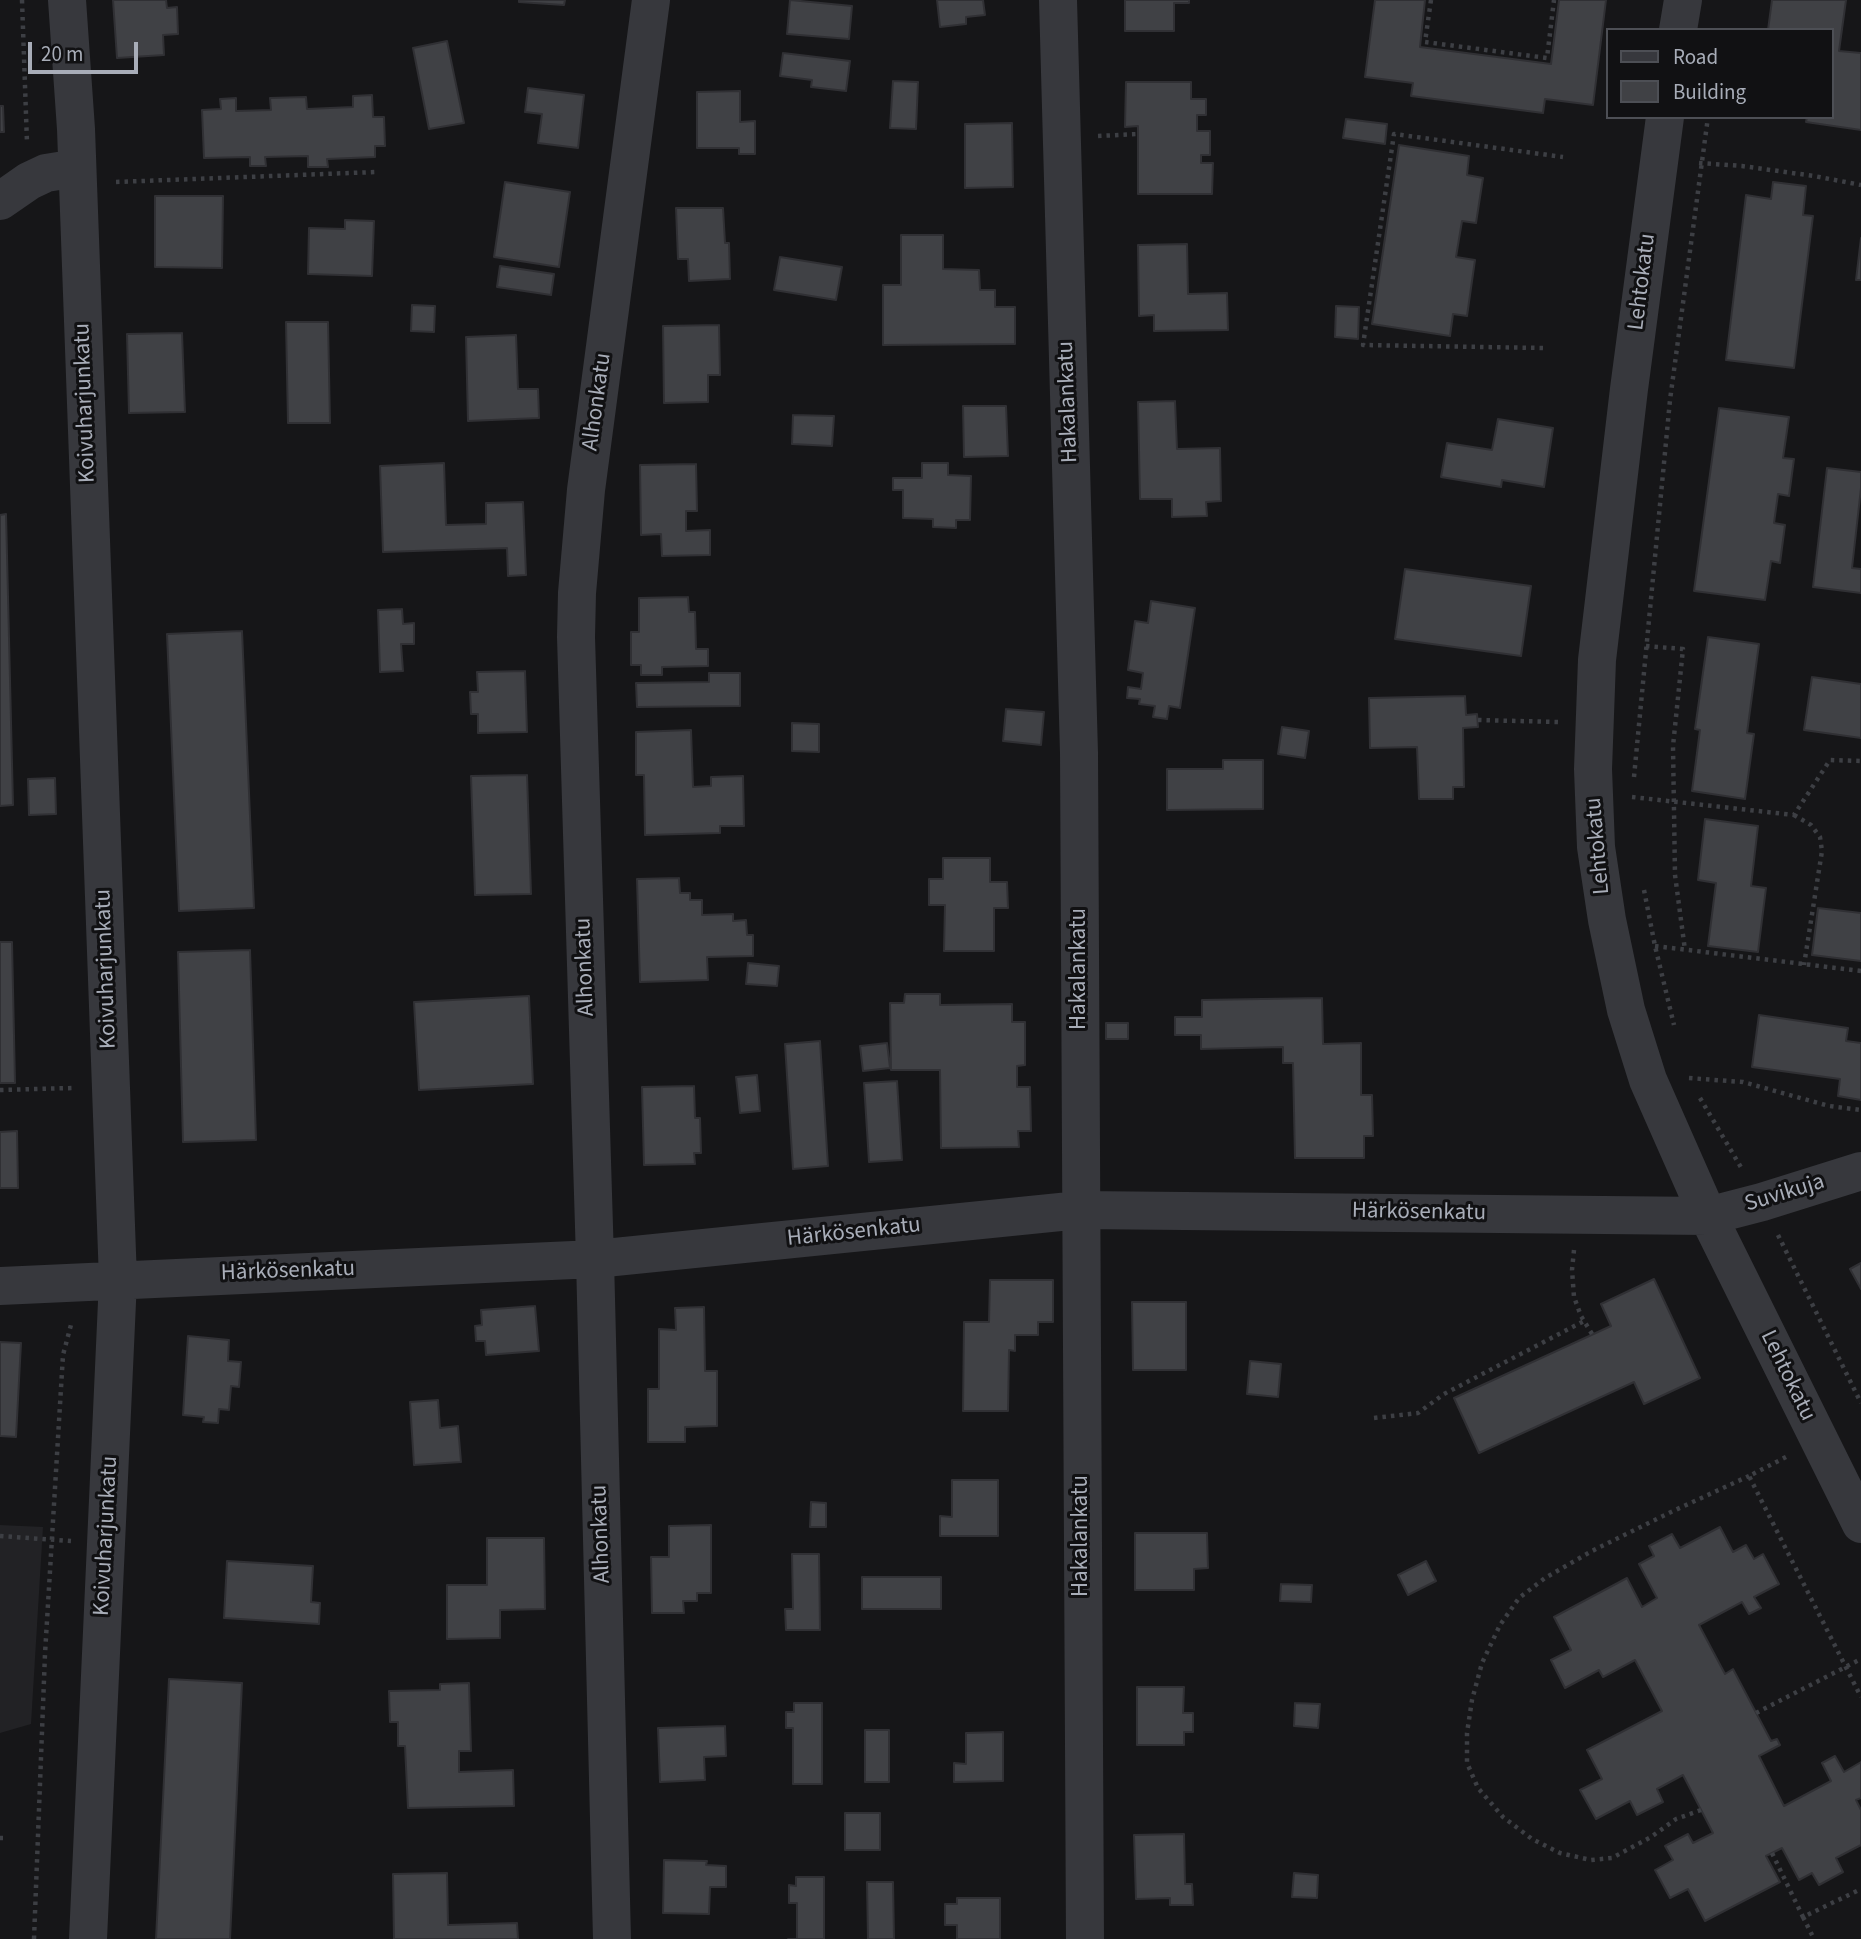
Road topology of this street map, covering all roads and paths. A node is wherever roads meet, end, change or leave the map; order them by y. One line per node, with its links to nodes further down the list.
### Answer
1 (22, 0): 20 (path)
2 (67, 0): 14 (street, Koivuharjunkatu)
3 (651, 0): 44 (street, Alhonkatu)
4 (1058, 0): 41 (street, Hakalankatu)
5 (1431, 0): 6 (path)
6 (1554, 0)
7 (1683, 0): 8 (street)
8 (1678, 28)
9 (1665, 119): 12 (street, Lehtokatu)
10 (1708, 119): 13 (path)
11 (1563, 157): 17 (path)
12 (1658, 161): 13 (path); 43 (street, Lehtokatu)
13 (1702, 164): 19 (path); 22 (path)
14 (77, 168): 20 (street); 45 (street, Koivuharjunkatu)
15 (376, 172): 16 (path)
16 (115, 181)
17 (1387, 185): 18 (path); 21 (path)
18 (1393, 185)
19 (1861, 185)
20 (14, 191)
21 (1543, 348)
22 (1646, 646): 24 (path); 25 (path)
23 (1861, 761): 27 (path)
24 (1632, 797): 25 (path); 26 (path)
25 (1674, 802): 27 (path); 30 (path)
26 (1631, 807)
27 (1794, 815): 31 (path)
28 (1642, 881): 29 (path)
29 (1655, 946): 30 (path); 33 (path)
30 (1685, 950): 31 (path)
31 (1804, 965): 32 (path)
32 (1861, 971)
33 (1676, 1034)
34 (1685, 1071): 35 (path)
35 (1689, 1078): 38 (path); 40 (path)
36 (81, 1088): 37 (path)
37 (0, 1090)
38 (1861, 1110)
39 (1861, 1171): 40 (street, Suvikuja)
40 (1762, 1202): 43 (street, Suvikuja); 50 (path)
41 (1080, 1210): 42 (street, Härkösenkatu); 44 (street, Härkösenkatu); 68 (street, Hakalankatu)
42 (1578, 1215): 43 (street, Härkösenkatu); 48 (path)
43 (1708, 1216): 52 (street, Lehtokatu)
44 (595, 1259): 45 (street, Härkösenkatu); 67 (street, Alhonkatu)
45 (118, 1280): 46 (street, Härkösenkatu); 66 (street, Koivuharjunkatu)
46 (71, 1282): 47 (street, Härkösenkatu); 56 (path)
47 (0, 1286)
48 (1584, 1321): 49 (path); 51 (path)
49 (1592, 1334)
50 (1861, 1404)
51 (1374, 1418)
52 (1819, 1439): 53 (path); 54 (street, Lehtokatu)
53 (1749, 1476): 58 (path); 61 (path)
54 (1861, 1524)
55 (0, 1536): 56 (path)
56 (52, 1540): 65 (path)
57 (1861, 1659): 58 (path)
58 (1845, 1666): 59 (path); 60 (path)
59 (1861, 1698)
60 (1756, 1713)
61 (1701, 1810)
62 (1772, 1853): 64 (path)
63 (1861, 1889): 64 (path)
64 (1803, 1917): 69 (path)
65 (34, 1939)
66 (88, 1939)
67 (612, 1939)
68 (1085, 1939)
69 (1814, 1939)

